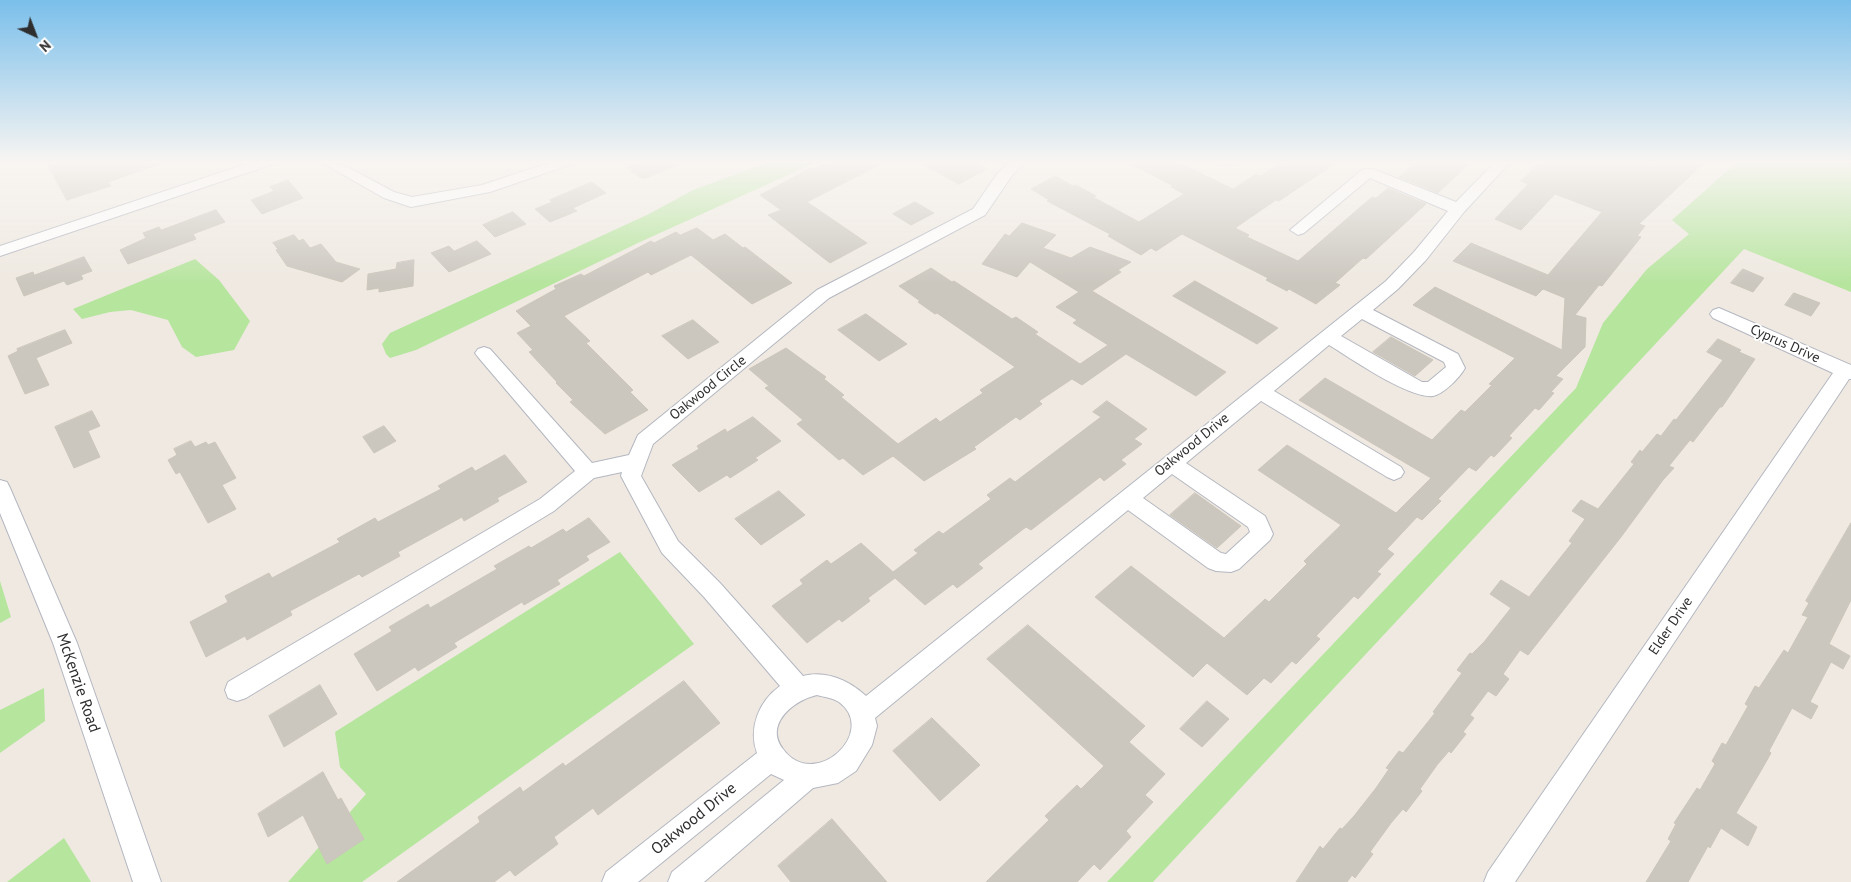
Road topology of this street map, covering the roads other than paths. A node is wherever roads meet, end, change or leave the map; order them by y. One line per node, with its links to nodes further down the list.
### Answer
1 (145, 202): 8 (street)
2 (989, 202): 15 (street, Oakwood Circle)
3 (1332, 202): 7 (street)
4 (1441, 202): 6 (street)
5 (1464, 202): 6 (street, Oakwood Drive)
6 (1458, 209): 9 (street, Oakwood Drive)
7 (1298, 230)
8 (0, 252)
9 (1358, 310): 11 (street, Oakwood Drive); 11 (street)
10 (1718, 314): 13 (street, Cyprus Drive)
11 (1326, 336): 14 (street, Oakwood Drive)
12 (484, 353): 17 (street)
13 (1848, 372): 29 (street, Elder Drive)
14 (1259, 391): 16 (street, Oakwood Drive); 18 (street)
15 (637, 461): 17 (street); 21 (street, Oakwood Circle)
16 (1171, 463): 20 (street, Oakwood Drive); 20 (street)
17 (588, 472): 22 (street)
18 (1394, 472)
19 (0, 488): 26 (street, McKenzie Road)
20 (1127, 498): 23 (street, Oakwood Drive)
21 (798, 689): 23 (street); 24 (street)
22 (237, 690)
23 (863, 712): 25 (street)
24 (772, 757): 25 (street); 27 (street, Oakwood Drive)
25 (807, 776): 28 (street)
26 (147, 882)
27 (616, 882)
28 (682, 882)
29 (1498, 882)

